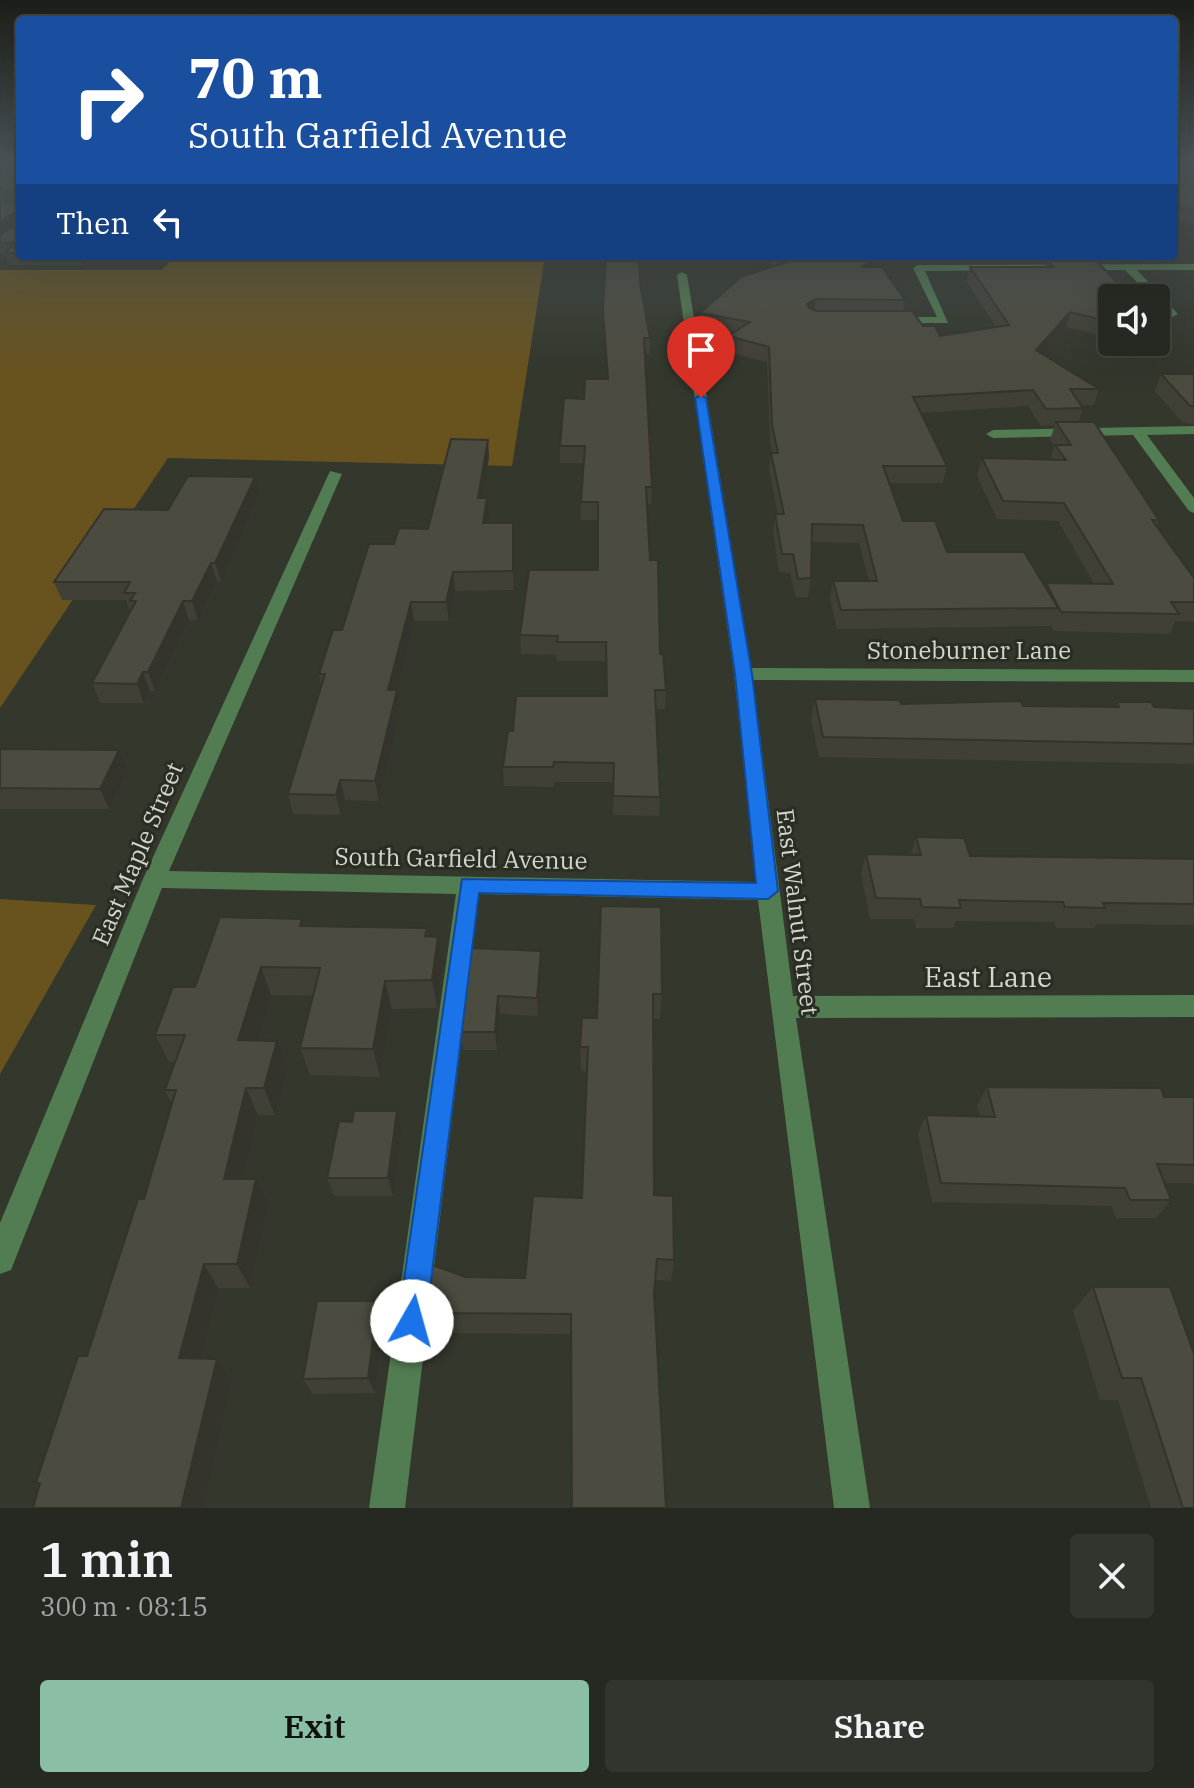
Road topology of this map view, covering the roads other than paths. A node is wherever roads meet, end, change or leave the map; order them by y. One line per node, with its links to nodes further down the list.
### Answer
1 (985, 260): 3 (street)
2 (1147, 260): 5 (street)
3 (990, 266): 4 (street); 9 (street)
4 (1128, 267): 5 (street); 8 (street)
5 (1155, 267): 6 (street)
6 (1194, 267)
7 (682, 275): 15 (street, East Walnut Street)
8 (1172, 314)
9 (886, 320)
10 (1136, 430): 11 (street); 12 (street); 14 (street)
11 (1194, 430)
12 (993, 434)
13 (335, 474): 17 (street, East Maple Street)
14 (1194, 508)
15 (743, 674): 16 (street, Stoneburner Lane); 19 (street, East Walnut Street)
16 (1194, 676)
17 (154, 879): 18 (street, South Garfield Avenue); 22 (street, East Maple Street)
18 (469, 885): 19 (street, South Garfield Avenue); 23 (street)
19 (768, 891): 21 (street, East Walnut Street)
20 (1194, 1006): 21 (street, East Lane)
21 (782, 1007): 24 (street, East Walnut Street)
22 (0, 1259)
23 (387, 1508)
24 (852, 1508)

